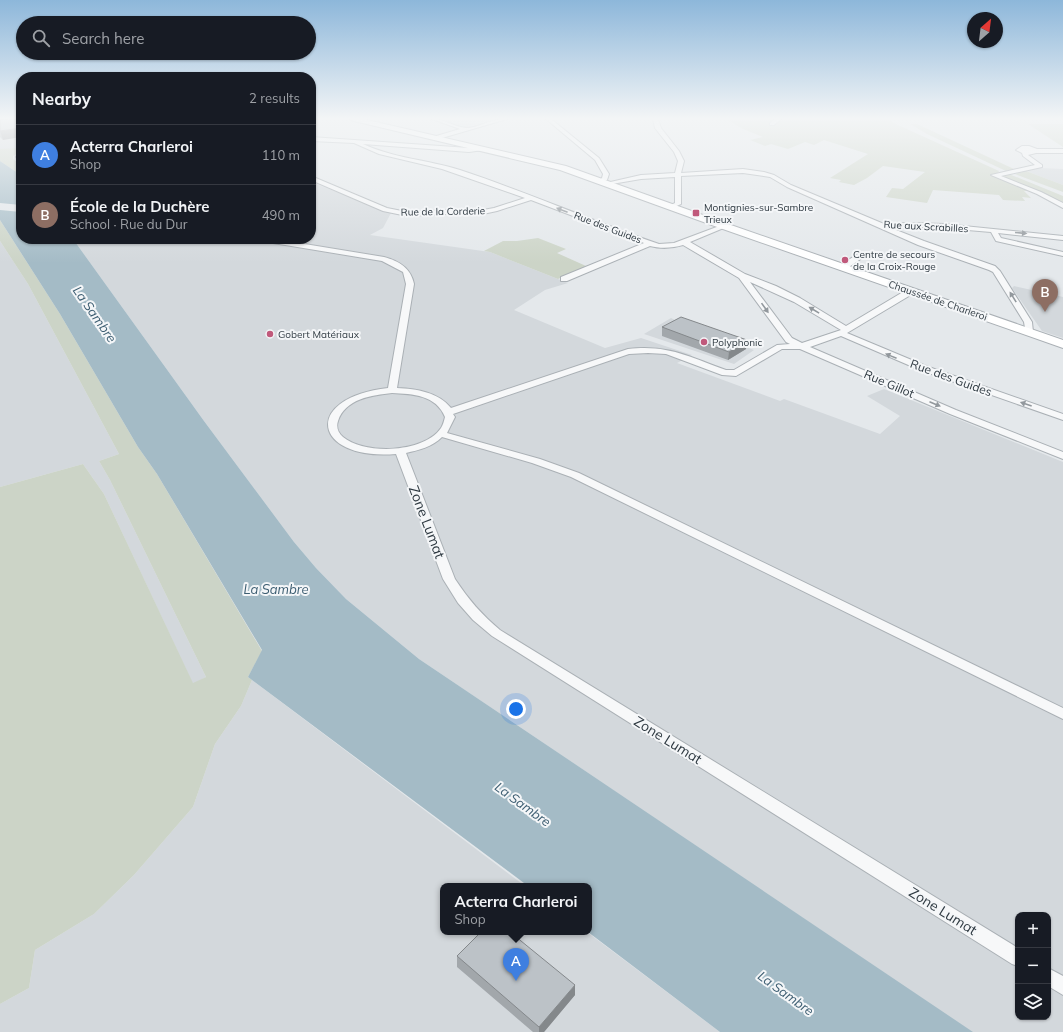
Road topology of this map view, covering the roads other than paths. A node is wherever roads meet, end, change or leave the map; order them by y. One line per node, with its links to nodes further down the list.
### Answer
1 (447, 167): 9 (street, Rue des Guides)
2 (559, 167): 8 (main road, Chaussée de Charleroi)
3 (602, 167): 8 (street)
4 (680, 167): 6 (street)
5 (1034, 167): 10 (street)
6 (678, 174): 8 (street, Rue aux Scrabilles); 11 (street); 13 (street, Rue aux Scrabilles)
7 (316, 180): 9 (street, Rue de la Corderie)
8 (605, 182): 11 (main road, Chaussée de Charleroi)
9 (532, 198): 17 (street, Rue des Guides, one-way to 9)
10 (1063, 206)
11 (670, 207): 12 (main road, Chaussée de Charleroi)
12 (724, 226): 16 (street); 21 (main road, Chaussée de Charleroi)
13 (884, 226): 14 (street, Rue aux Scrabilles); 26 (street, one-way to 13)
14 (994, 230): 15 (street, Rue aux Scrabilles, one-way to 15); 19 (street)
15 (1063, 238)
16 (684, 242): 17 (street, Rue des Guides); 22 (street, Rue des Guides)
17 (651, 243): 23 (street)
18 (293, 244): 29 (street)
19 (1063, 254)
20 (861, 256): 21 (street)
21 (843, 267): 24 (main road, Chaussée de Charleroi)
22 (742, 276): 25 (street, Rue des Guides, one-way to 22); 28 (street, Rue Gillot, one-way to 28)
23 (564, 279)
24 (911, 291): 25 (street); 26 (main road, Chaussée de Charleroi)
25 (844, 332): 28 (street); 31 (street, Rue des Guides, one-way to 25)
26 (1029, 332): 27 (main road, Chaussée de Charleroi)
27 (1063, 344)
28 (801, 346): 30 (street); 34 (street, Rue Gillot, one-way to 34)
29 (392, 390): 30 (street); 33 (street)
30 (449, 412): 32 (street)
31 (1063, 417)
32 (441, 434): 33 (street); 35 (street)
33 (400, 451): 36 (street, Zone Lumat)
34 (1063, 456)
35 (1063, 714)
36 (1015, 956)
37 (1051, 978): 38 (street)
38 (1063, 986)

